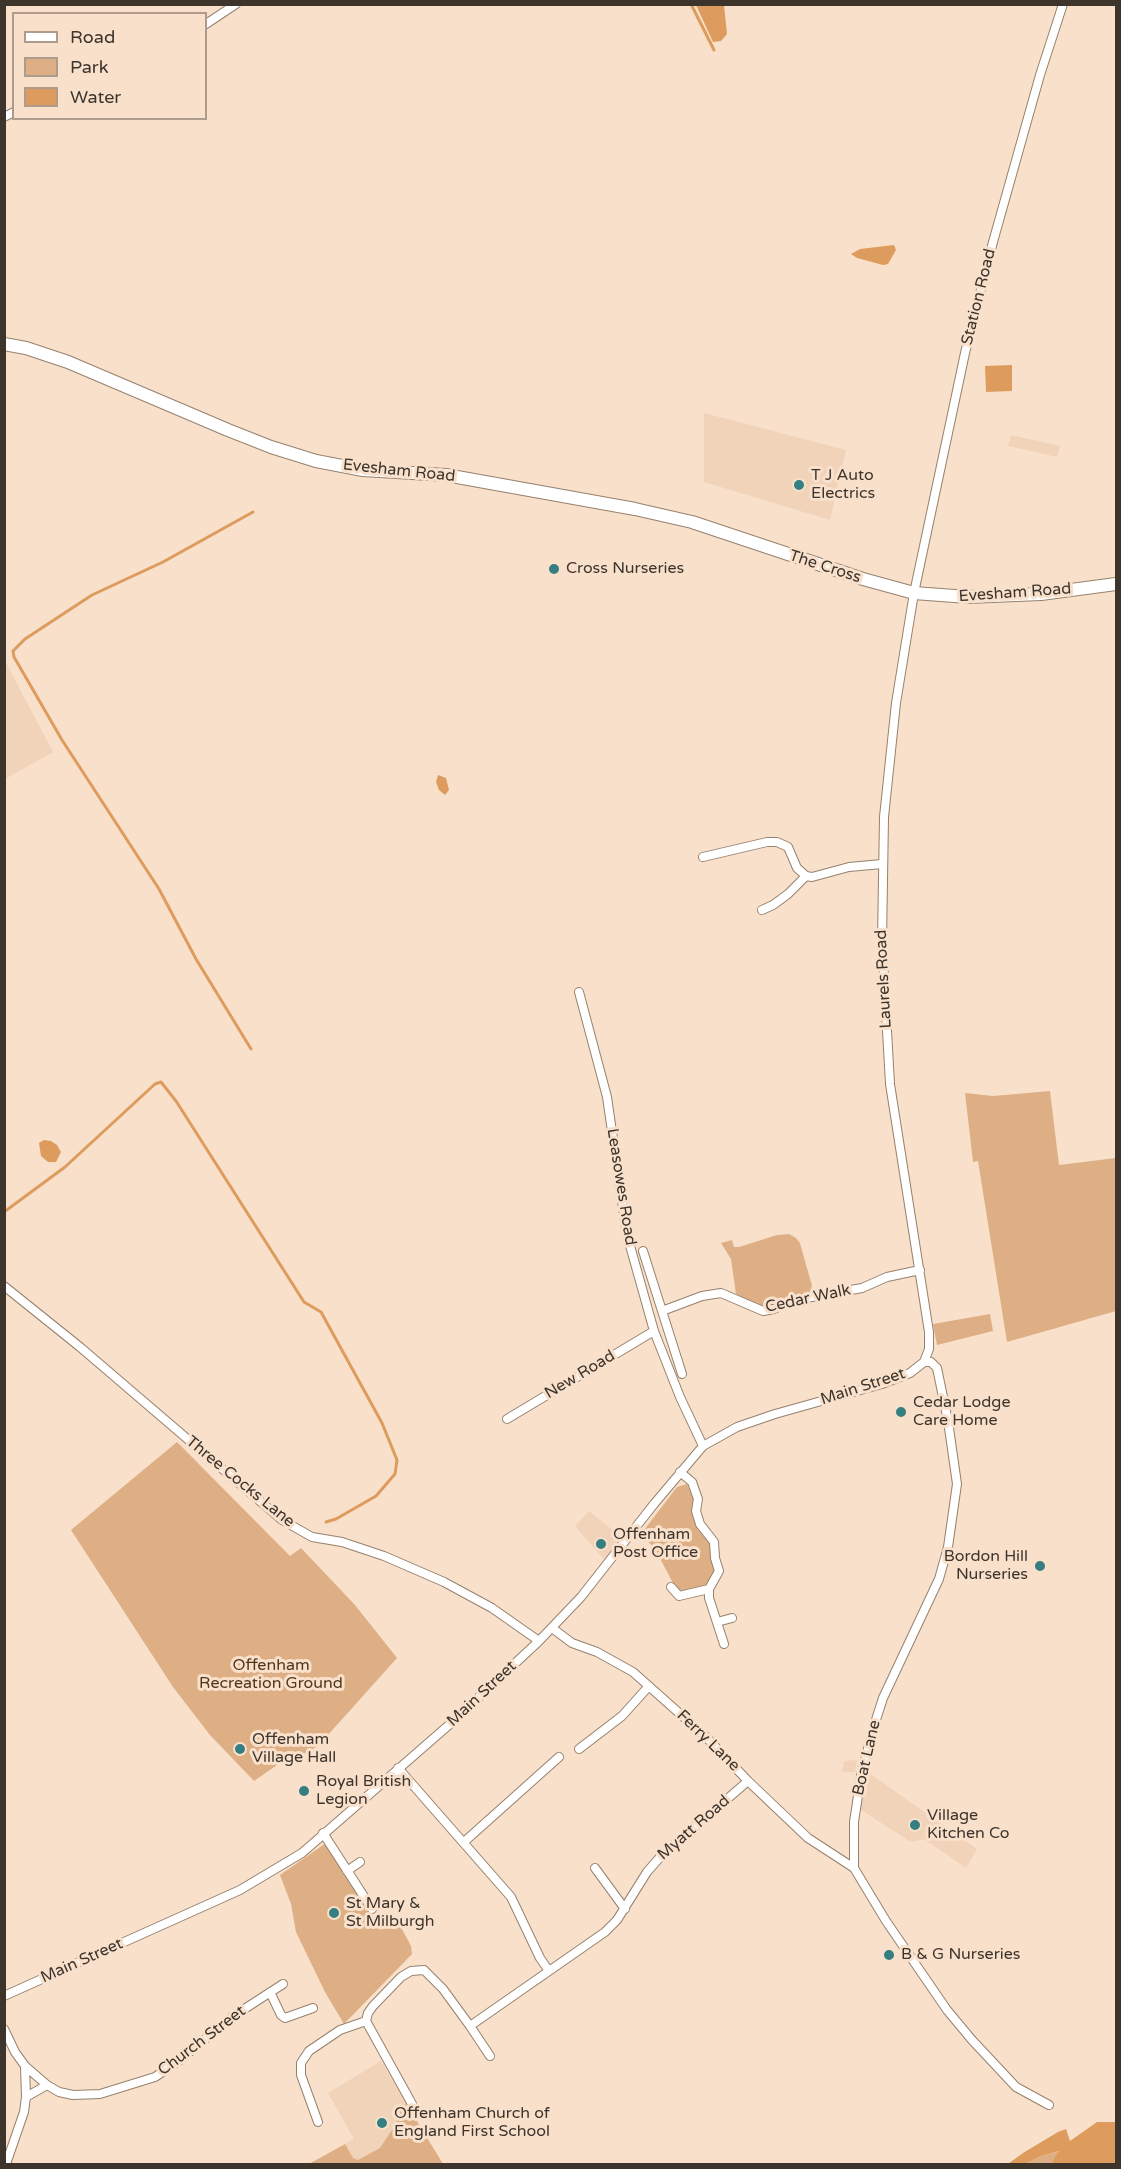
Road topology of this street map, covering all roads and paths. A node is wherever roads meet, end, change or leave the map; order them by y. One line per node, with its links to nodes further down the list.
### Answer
1 (236, 4): 3 (street)
2 (1063, 4): 7 (street, Station Road)
3 (207, 23)
4 (4, 344): 5 (main road, Evesham Road)
5 (737, 538): 7 (main road, The Cross)
6 (1116, 584): 7 (main road, Evesham Road)
7 (914, 593): 9 (street, Laurels Road)
8 (703, 857): 10 (street)
9 (882, 864): 10 (street); 14 (street, Laurels Road)
10 (806, 876): 11 (street)
11 (762, 910)
12 (579, 992): 17 (street, Leasowes Road)
13 (643, 1251): 16 (street)
14 (920, 1270): 16 (street, Cedar Walk); 18 (street, Laurels Road)
15 (4, 1286): 30 (street, Three Cocks Lane)
16 (662, 1311): 19 (street)
17 (654, 1331): 20 (street, New Road); 21 (street, Leasowes Road)
18 (924, 1362): 21 (street, Main Street); 41 (street, Boat Lane)
19 (682, 1374)
20 (507, 1419)
21 (703, 1446): 22 (street, Main Street)
22 (680, 1472): 24 (street); 29 (street, Main Street)
23 (670, 1587): 25 (street)
24 (709, 1589): 25 (street); 28 (street)
25 (679, 1596): 26 (street)
26 (678, 1606)
27 (732, 1618): 28 (street)
28 (717, 1622): 31 (street)
29 (552, 1628): 30 (street, Main Street); 32 (street, Ferry Lane)
30 (540, 1641): 35 (street, Main Street)
31 (724, 1644)
32 (650, 1686): 33 (street); 36 (street, Ferry Lane)
33 (579, 1749)
34 (559, 1757): 38 (street)
35 (398, 1768): 37 (street, Main Street); 38 (street)
36 (748, 1781): 41 (street, Ferry Lane); 44 (street, Myatt Road)
37 (323, 1833): 42 (street); 48 (street, Main Street)
38 (464, 1842): 45 (street)
39 (360, 1862): 42 (street)
40 (595, 1868): 44 (street)
41 (854, 1868): 58 (street)
42 (347, 1871): 43 (street)
43 (372, 1909)
44 (625, 1909): 45 (street, Myatt Road)
45 (549, 1971): 51 (street, Myatt Road)
46 (283, 1984): 47 (street, Church Street)
47 (270, 1992): 49 (street); 55 (street, Church Street)
48 (4, 1996)
49 (312, 2008)
50 (366, 2021): 51 (street); 57 (street); 59 (street)
51 (470, 2026): 53 (street)
52 (4, 2029): 54 (street, Church Street)
53 (490, 2056)
54 (25, 2066): 55 (street, Church Street); 56 (street)
55 (47, 2085): 56 (street)
56 (26, 2097): 60 (street)
57 (412, 2104)
58 (1049, 2105)
59 (318, 2121)
60 (6, 2164)

